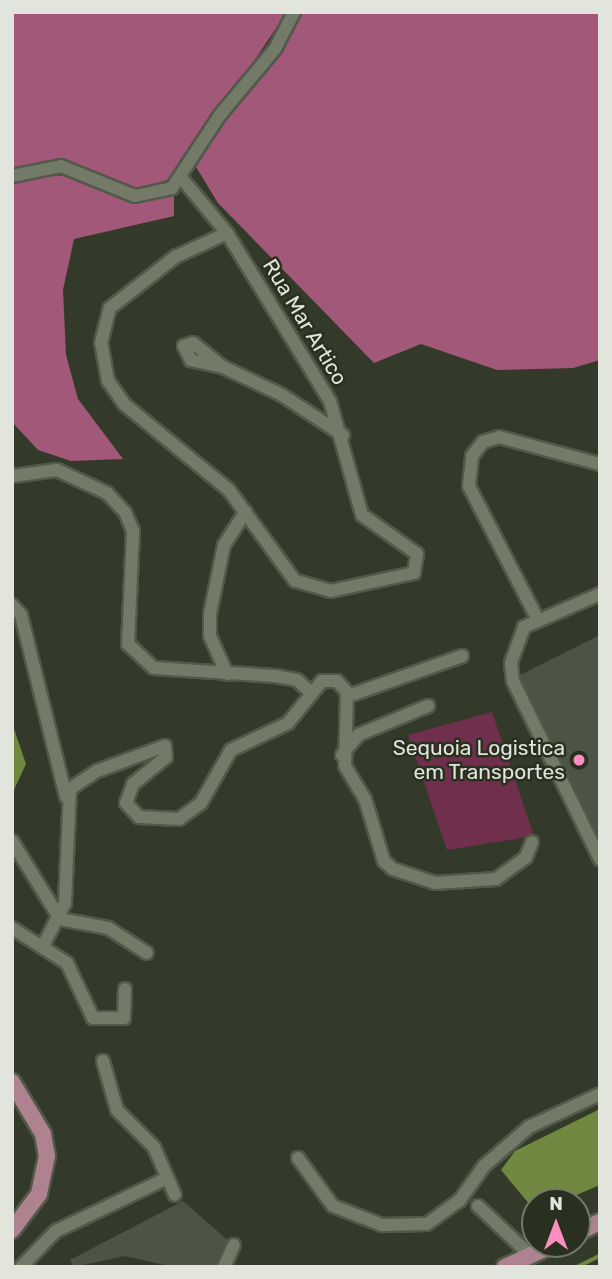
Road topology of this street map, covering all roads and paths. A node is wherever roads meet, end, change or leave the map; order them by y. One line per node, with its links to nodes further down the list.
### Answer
1 (294, 12): 3 (street)
2 (12, 176): 3 (street)
3 (183, 180): 4 (street, Rua Mar Artico)
4 (227, 233): 6 (street, Rua Mar Artico); 9 (street)
5 (197, 346): 6 (street)
6 (344, 435): 9 (street, Rua Mar Artico)
7 (600, 464): 12 (street)
8 (12, 476): 14 (street)
9 (246, 511): 14 (street)
10 (600, 594): 12 (street)
11 (12, 605): 19 (street)
12 (537, 618): 22 (street)
13 (462, 656): 16 (street)
14 (227, 674): 15 (street)
15 (309, 691): 16 (street); 19 (street)
16 (348, 696): 18 (street)
17 (428, 706): 18 (street)
18 (342, 755): 21 (street)
19 (66, 797): 23 (street)
20 (12, 841): 23 (street)
21 (532, 842)
22 (600, 859)
23 (60, 919): 25 (street); 26 (street)
24 (12, 928): 25 (street)
25 (44, 944): 27 (street)
26 (147, 953)
27 (125, 989)
28 (103, 1061): 32 (street)
29 (12, 1082): 35 (main road)
30 (600, 1094): 31 (street)
31 (298, 1158)
32 (167, 1178): 33 (street); 39 (street)
33 (175, 1195)
34 (478, 1206): 37 (street)
35 (12, 1230)
36 (234, 1245): 40 (street)
37 (521, 1247)
38 (524, 1258): 41 (main road)
39 (21, 1267)
40 (224, 1267)
41 (505, 1267)

